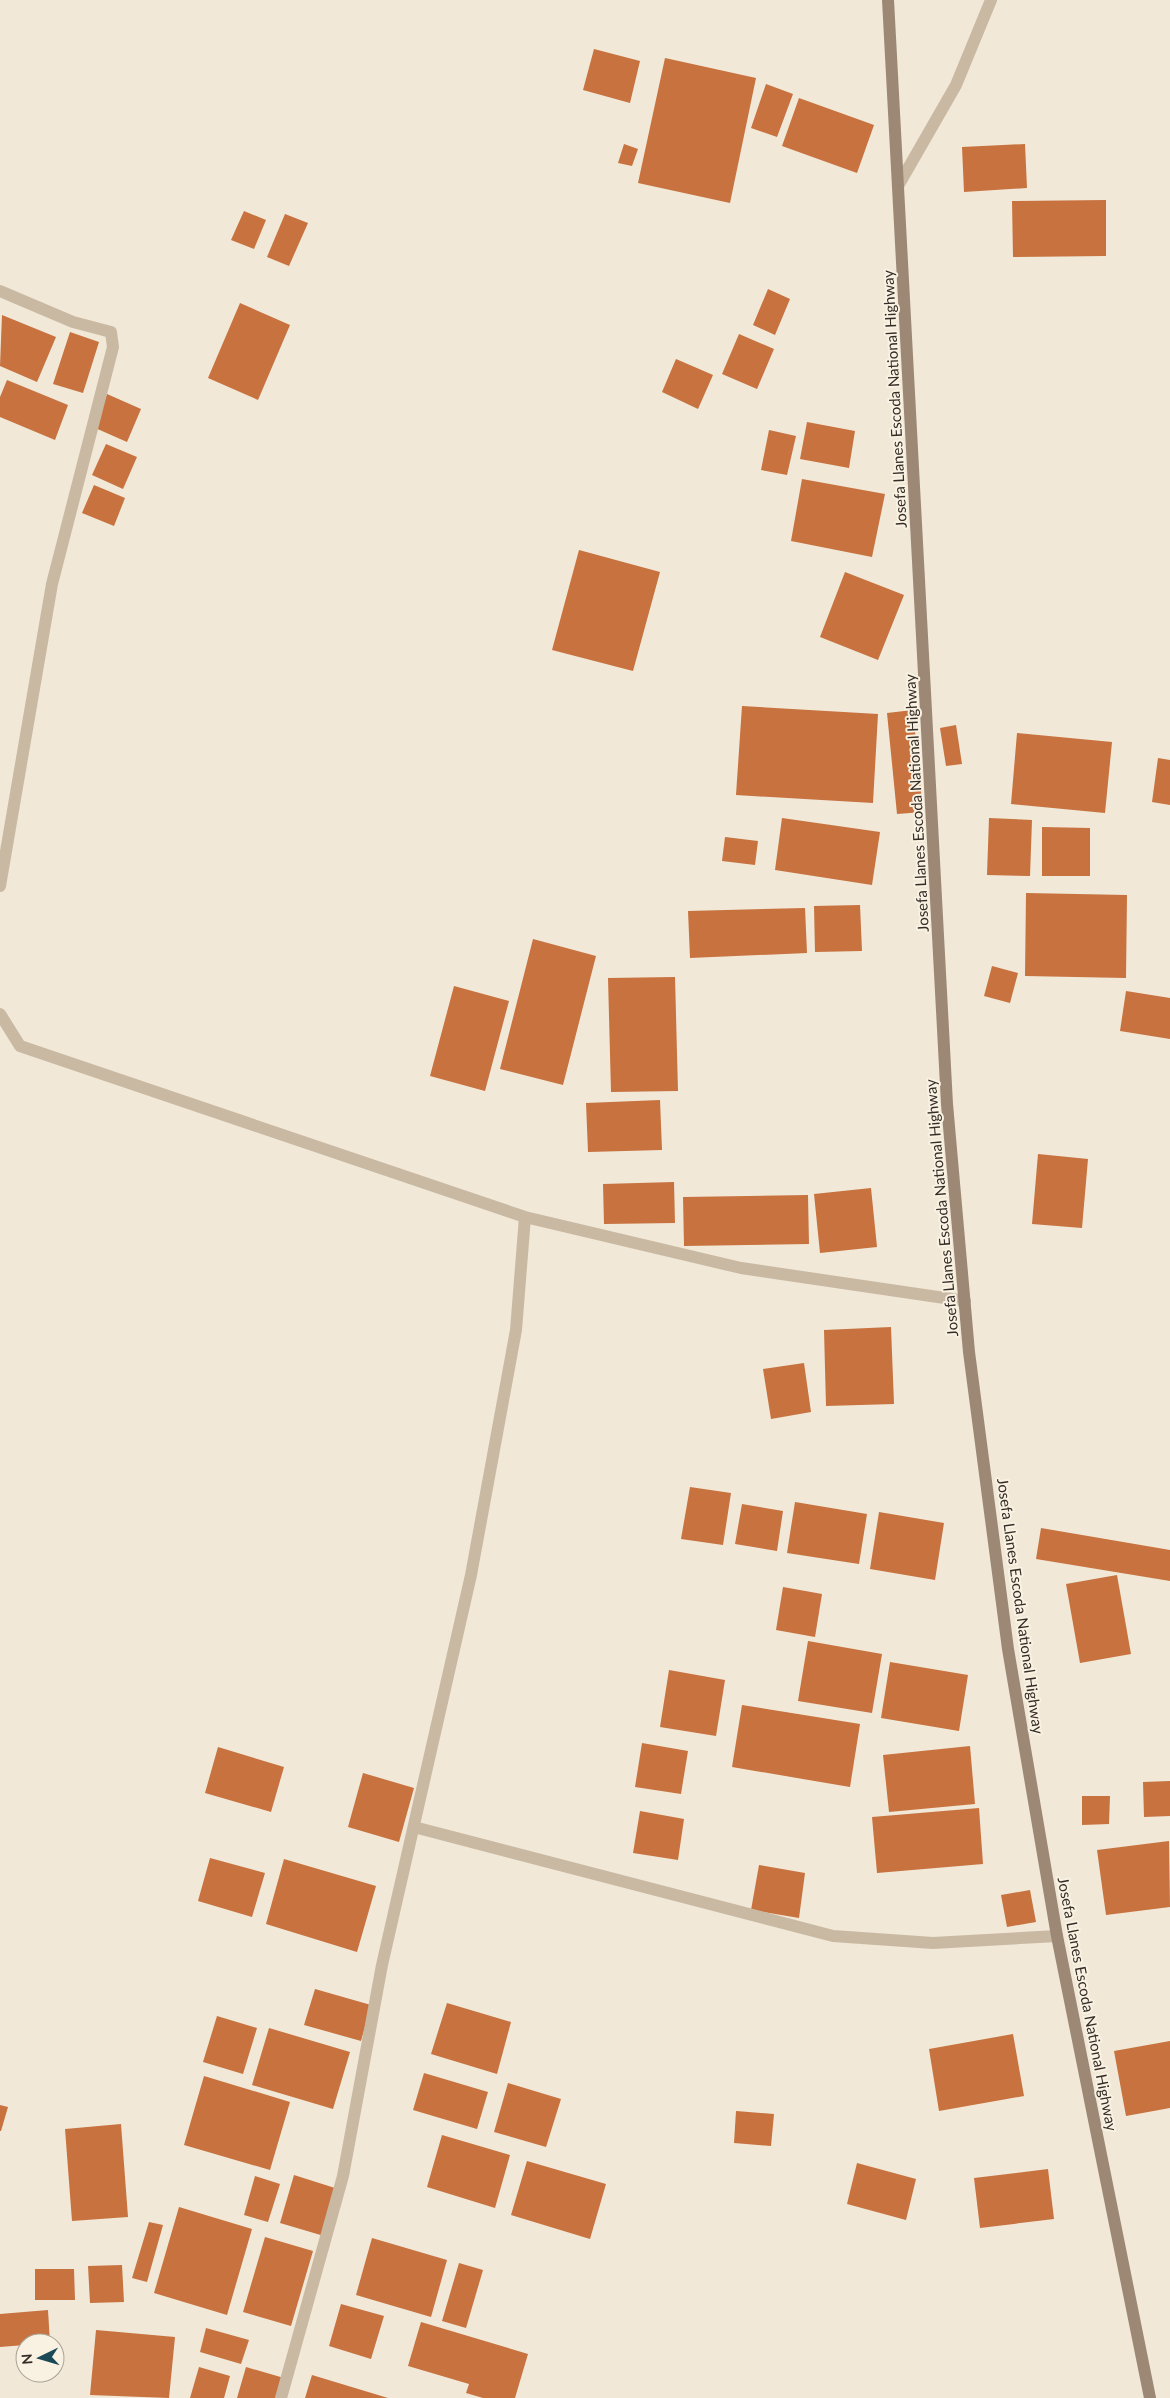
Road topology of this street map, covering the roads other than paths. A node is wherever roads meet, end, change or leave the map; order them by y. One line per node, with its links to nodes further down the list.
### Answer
1 (888, 0): 3 (main road, Josefa Llanes Escoda National Highway)
2 (991, 0): 3 (street)
3 (898, 186): 8 (main road, Josefa Llanes Escoda National Highway)
4 (0, 291): 5 (street)
5 (0, 886)
6 (0, 1014): 7 (street)
7 (525, 1217): 8 (street); 9 (street)
8 (965, 1301): 10 (main road, Josefa Llanes Escoda National Highway)
9 (414, 1827): 10 (street); 11 (street)
10 (1057, 1936): 12 (main road, Josefa Llanes Escoda National Highway)
11 (281, 2398)
12 (1150, 2398)

